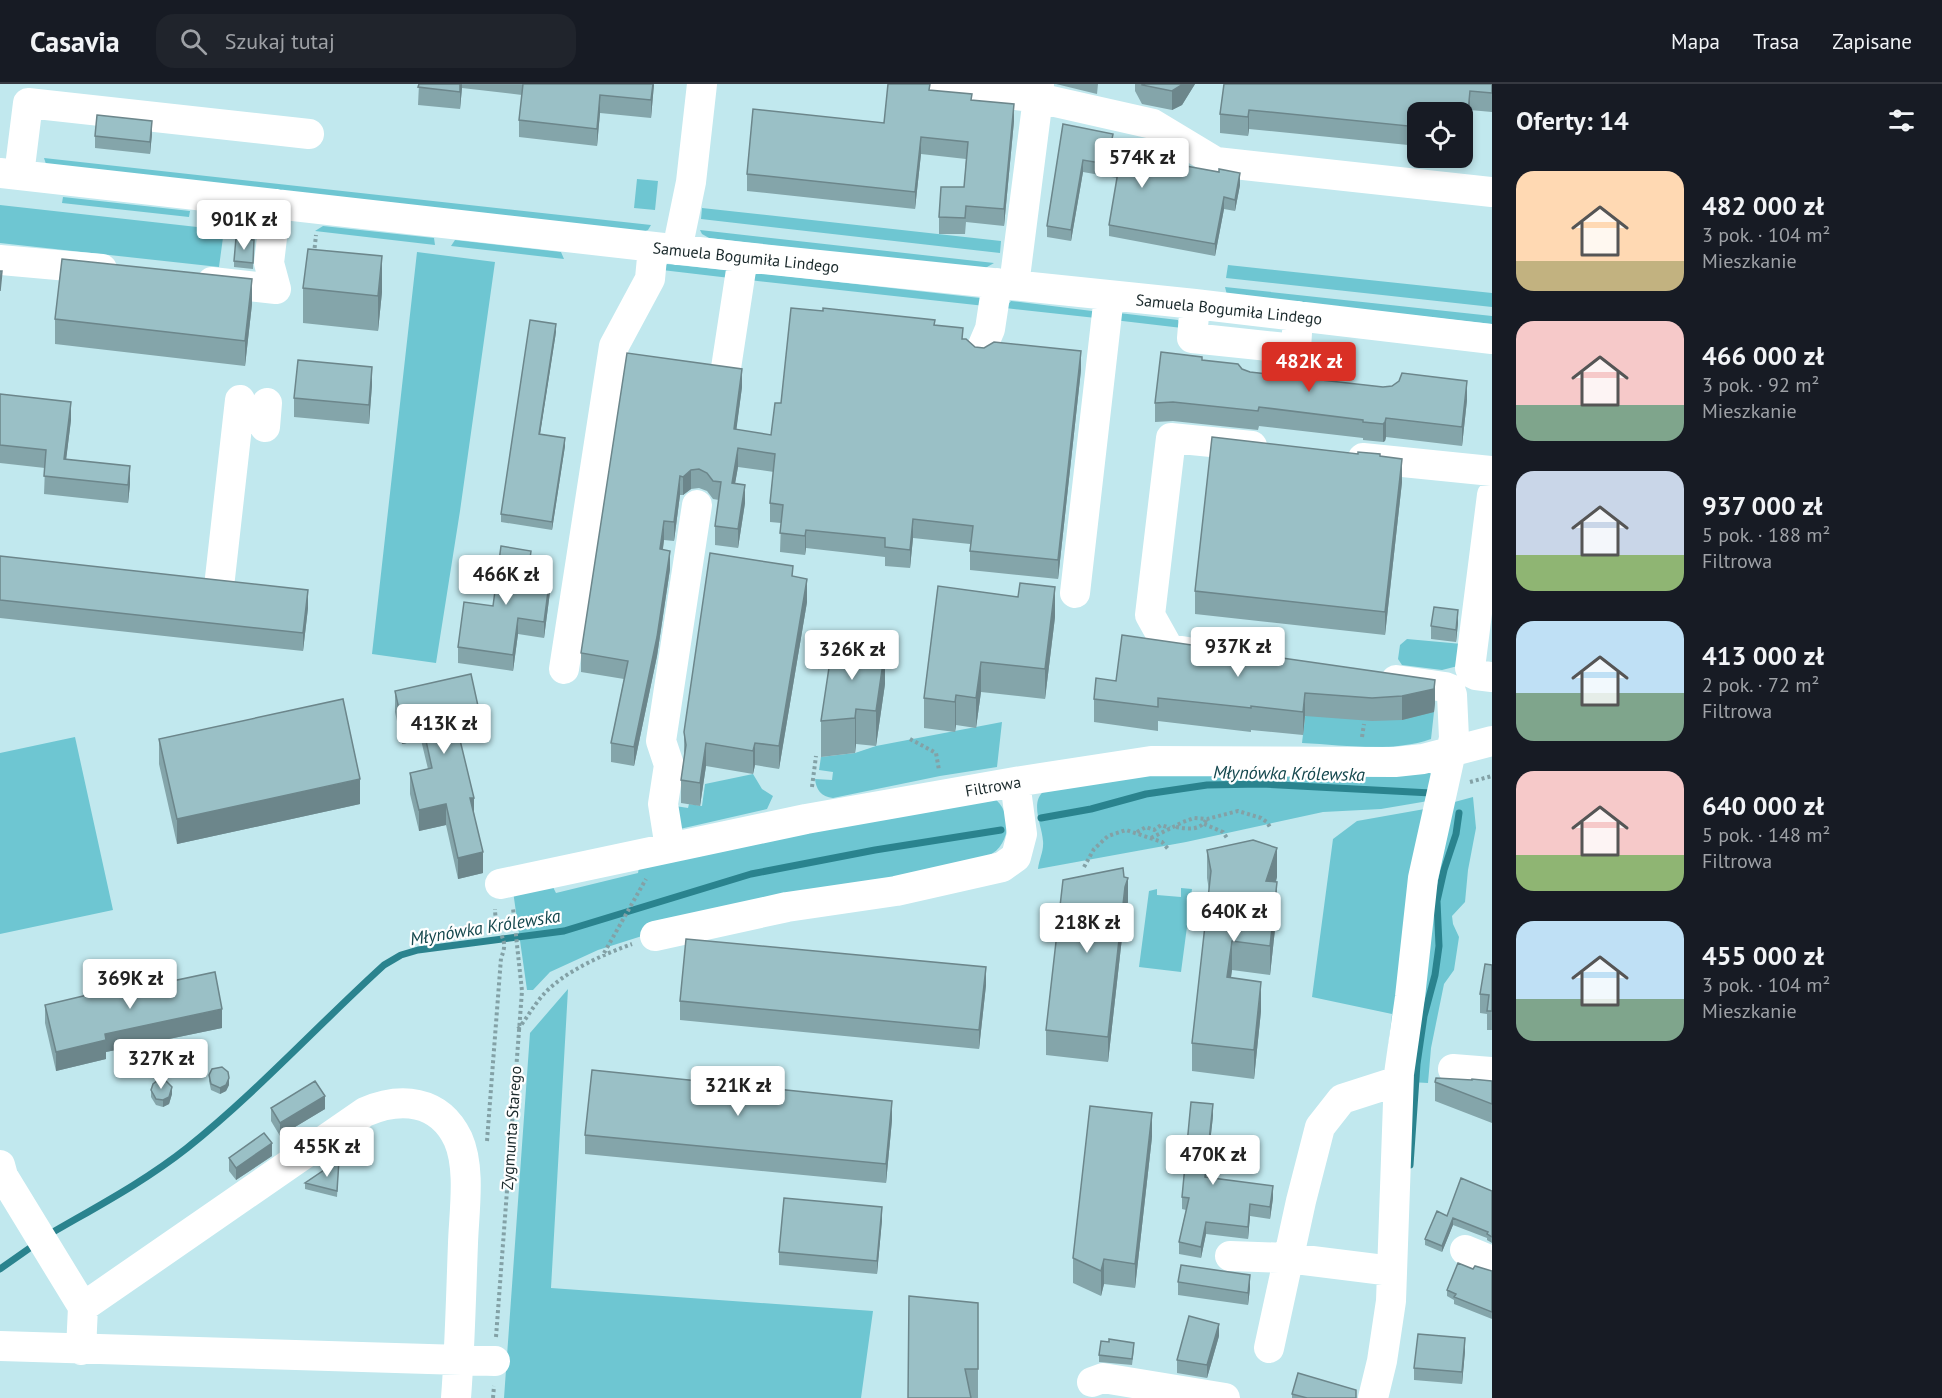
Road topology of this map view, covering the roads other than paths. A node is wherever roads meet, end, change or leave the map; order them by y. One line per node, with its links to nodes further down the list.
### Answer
1 (702, 84): 8 (street)
2 (933, 84): 3 (street)
3 (1039, 91): 6 (street); 13 (street)
4 (309, 134): 5 (street)
5 (10, 174): 7 (street, Samuela Bogumiła Lindego)
6 (1492, 192)
7 (285, 205): 8 (street, Samuela Bogumiła Lindego); 12 (street)
8 (665, 249): 9 (street, Samuela Bogumiła Lindego); 31 (street)
9 (743, 257): 13 (street, Samuela Bogumiła Lindego); 20 (street)
10 (0, 260): 11 (street)
11 (127, 272)
12 (182, 278)
13 (1006, 284): 14 (street, Samuela Bogumiła Lindego); 19 (street)
14 (1109, 296): 15 (street, Samuela Bogumiła Lindego); 29 (street)
15 (1195, 304): 16 (street, Samuela Bogumiła Lindego); 18 (street)
16 (1298, 316): 17 (street, Samuela Bogumiła Lindego); 18 (street)
17 (1492, 339)
18 (1296, 349): 21 (street)
19 (981, 350)
20 (726, 368)
21 (1292, 379)
22 (257, 410): 28 (street)
23 (1278, 449): 30 (street)
24 (1338, 455): 25 (street)
25 (1492, 471)
26 (1492, 495): 33 (street)
27 (697, 505): 37 (street)
28 (219, 578)
29 (1075, 593)
30 (1227, 657)
31 (564, 669)
32 (1364, 676): 35 (street)
33 (1492, 677)
34 (1492, 741): 35 (street, Filtrowa)
35 (1452, 752): 36 (street, Filtrowa); 42 (street)
36 (1015, 782): 37 (street, Filtrowa); 39 (street)
37 (661, 850): 38 (street, Filtrowa)
38 (500, 884)
39 (656, 936)
40 (1453, 1069): 41 (street)
41 (1492, 1072)
42 (1398, 1081): 46 (street); 48 (street)
43 (0, 1165): 49 (street)
44 (1465, 1250): 47 (street)
45 (1230, 1256): 46 (street)
46 (1288, 1258): 48 (street); 51 (street)
47 (1492, 1261)
48 (1392, 1271): 58 (street)
49 (83, 1307): 52 (street); 53 (street)
50 (0, 1346): 52 (street)
51 (1269, 1348)
52 (81, 1350): 53 (street)
53 (459, 1359): 54 (street); 56 (street)
54 (495, 1360)
55 (1092, 1382): 57 (street)
56 (456, 1398)
57 (1225, 1398)
58 (1373, 1398)

